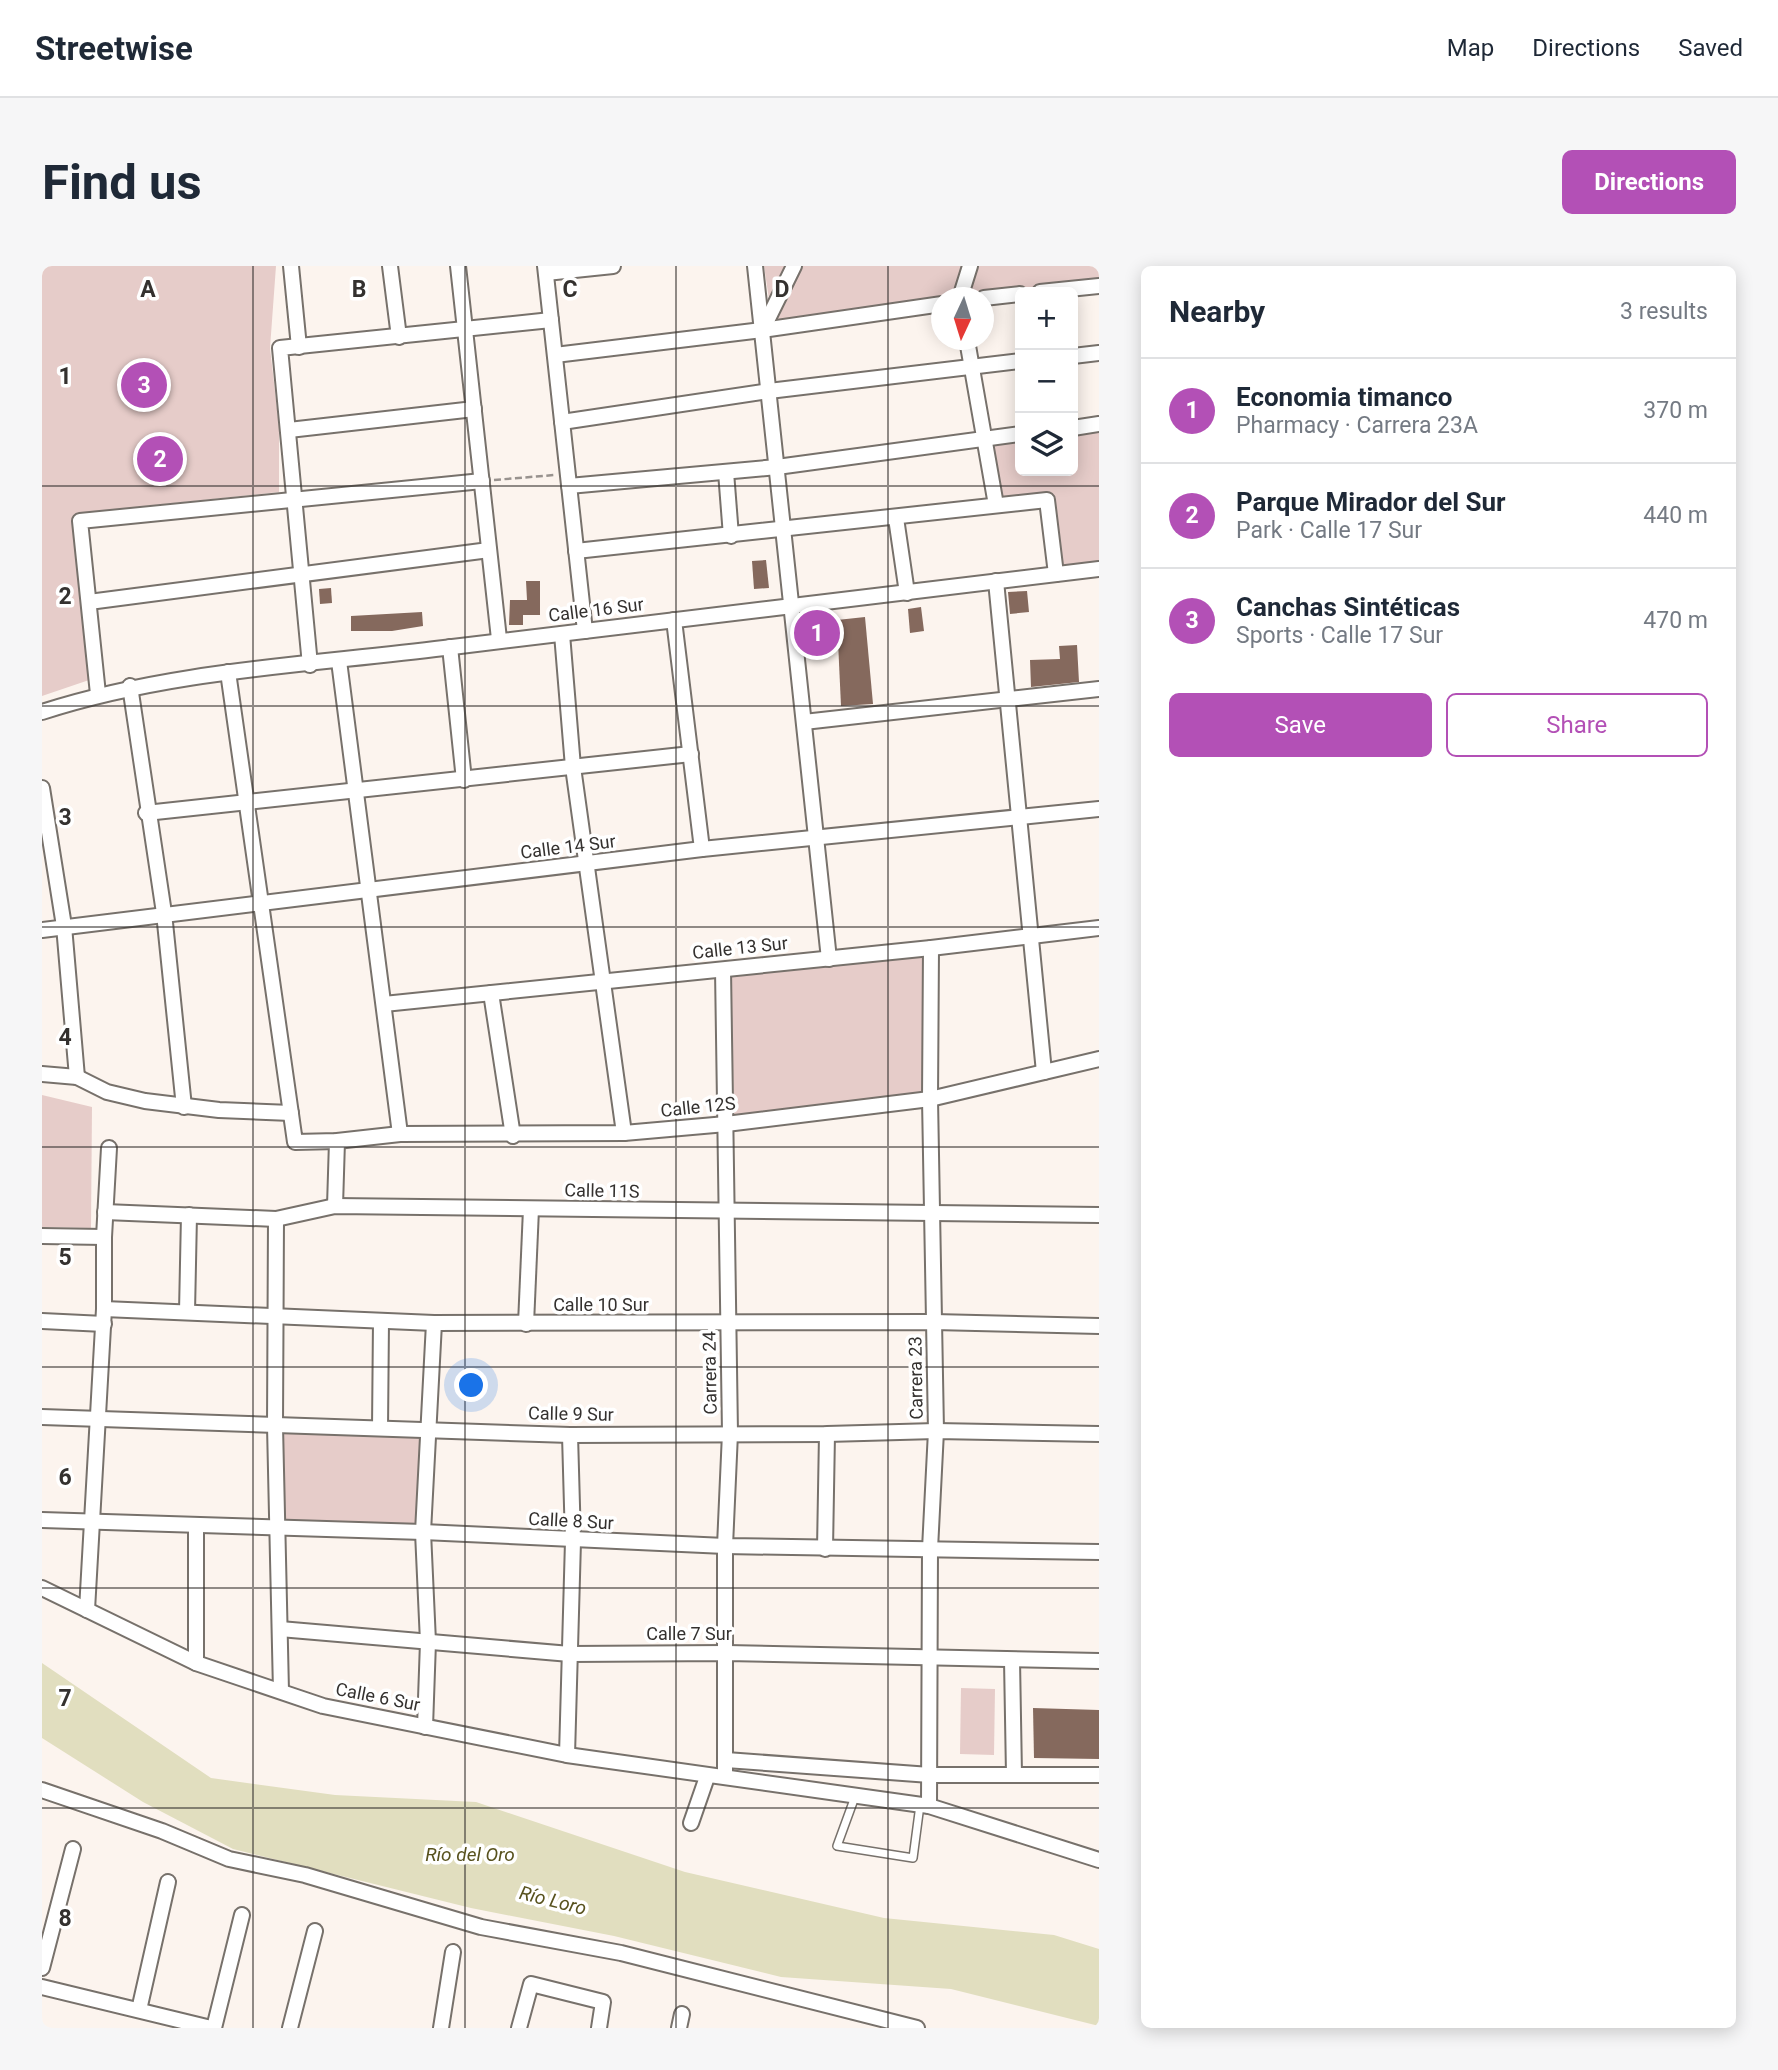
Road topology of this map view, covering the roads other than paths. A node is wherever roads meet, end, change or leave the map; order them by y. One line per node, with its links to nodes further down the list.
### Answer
1 (291, 266): 19 (street)
2 (390, 266): 18 (street)
3 (458, 266): 16 (street)
4 (613, 266): 8 (street)
5 (755, 266): 17 (street)
6 (794, 266): 17 (street)
7 (970, 266): 10 (street)
8 (545, 270): 15 (street)
9 (1099, 286): 11 (street)
10 (963, 287)
11 (1078, 288)
12 (1015, 295): 13 (street)
13 (994, 297)
14 (931, 306): 17 (street)
15 (551, 320): 16 (street); 22 (street)
16 (465, 329): 18 (street); 27 (street)
17 (762, 330): 22 (street); 26 (street)
18 (399, 337): 19 (street)
19 (299, 346): 31 (street)
20 (969, 350): 25 (street)
21 (1099, 353): 23 (street)
22 (555, 355): 28 (street)
23 (1078, 355)
24 (1015, 362): 25 (street)
25 (972, 366): 26 (street); 33 (street)
26 (769, 391): 28 (street); 34 (street)
27 (474, 409): 31 (street); 37 (street)
28 (562, 422): 36 (street)
29 (1099, 425): 30 (street)
30 (1078, 427)
31 (289, 430): 38 (street)
32 (1015, 435): 33 (street)
33 (982, 439): 34 (street); 39 (street)
34 (777, 467): 35 (street); 41 (street)
35 (726, 472): 36 (street); 42 (street)
36 (569, 480): 44 (street)
37 (482, 481): 38 (street); 43 (street)
38 (295, 501): 47 (street); 50 (street)
39 (996, 505): 40 (street); 46 (street)
40 (896, 518): 41 (street); 49 (street)
41 (783, 531): 42 (street); 51 (street)
42 (731, 536): 44 (street)
43 (489, 550): 47 (street); 55 (street)
44 (576, 551): 53 (street)
45 (1099, 569): 46 (street, Calle 16 Sur)
46 (1056, 574): 48 (street, Calle 16 Sur)
47 (301, 576): 50 (street); 58 (street)
48 (996, 581): 49 (street, Calle 16 Sur); 63 (street)
49 (907, 593): 51 (street, Calle 16 Sur)
50 (89, 602): 62 (street)
51 (792, 608): 52 (street, Calle 16 Sur); 65 (street)
52 (674, 620): 53 (street, Calle 16 Sur); 66 (street)
53 (585, 631): 54 (street, Calle 16 Sur)
54 (562, 634): 55 (street, Calle 16 Sur); 67 (street)
55 (499, 639): 56 (street, Calle 16 Sur)
56 (450, 647): 57 (street, Calle 16 Sur); 68 (street)
57 (339, 661): 58 (street, Calle 16 Sur); 70 (street)
58 (310, 664): 59 (street, Calle 16 Sur)
59 (228, 672): 60 (street, Calle 16 Sur); 71 (street)
60 (130, 686): 62 (street, Calle 16 Sur); 73 (street)
61 (1099, 689): 63 (street)
62 (98, 694): 64 (street, Calle 16 Sur)
63 (1008, 699): 65 (street); 74 (street)
64 (42, 712)
65 (804, 722): 75 (street)
66 (691, 754): 67 (street); 76 (street)
67 (573, 767): 68 (street); 77 (street)
68 (464, 780): 70 (street)
69 (42, 788): 81 (street)
70 (355, 789): 71 (street); 78 (street)
71 (247, 800): 73 (street); 79 (street)
72 (1099, 809): 74 (street, Calle 14 Sur)
73 (146, 813): 80 (street)
74 (1019, 818): 75 (street, Calle 14 Sur); 84 (street)
75 (816, 840): 76 (street, Calle 14 Sur); 86 (street)
76 (702, 849): 77 (street, Calle 14 Sur)
77 (587, 865): 78 (street, Calle 14 Sur); 88 (street)
78 (367, 891): 79 (street, Calle 14 Sur); 90 (street)
79 (261, 903): 80 (street, Calle 14 Sur); 97 (street)
80 (164, 913): 81 (street, Calle 14 Sur); 96 (street)
81 (64, 926): 83 (street, Calle 14 Sur); 94 (street)
82 (1099, 928): 84 (street, Calle 13 Sur)
83 (42, 930)
84 (1031, 936): 85 (street, Calle 13 Sur); 92 (street)
85 (930, 948): 86 (street, Calle 13 Sur); 95 (street, Carrera 23)
86 (829, 959): 87 (street, Calle 13 Sur)
87 (723, 970): 88 (street, Calle 13 Sur); 98 (street, Carrera 24)
88 (601, 980): 89 (street, Calle 13 Sur); 99 (street)
89 (491, 993): 90 (street, Calle 13 Sur); 101 (street)
90 (384, 1004): 100 (street)
91 (1099, 1059): 92 (street, Calle 12S)
92 (1044, 1072): 95 (street, Calle 12S)
93 (42, 1074): 94 (street)
94 (77, 1077): 96 (street)
95 (930, 1099): 98 (street, Calle 12S); 109 (street, Carrera 23)
96 (184, 1107): 97 (street)
97 (291, 1113): 102 (street, Calle 12S)
98 (726, 1124): 99 (street, Calle 12S); 107 (street, Carrera 24)
99 (624, 1133): 101 (street, Calle 12S)
100 (400, 1134): 101 (street, Calle 12S); 102 (street, Calle 12S)
101 (513, 1136)
102 (337, 1141): 104 (street)
103 (109, 1148): 106 (street)
104 (335, 1206): 105 (street, Calle 11S); 111 (street, Calle 11S)
105 (531, 1209): 107 (street, Calle 11S); 122 (street)
106 (105, 1212): 108 (street, Calle 11S); 113 (street)
107 (727, 1213): 109 (street, Calle 11S); 121 (street, Carrera 24)
108 (189, 1215): 111 (street, Calle 11S); 114 (street)
109 (932, 1215): 110 (street, Calle 11S); 119 (street, Carrera 23)
110 (1099, 1215)
111 (276, 1219): 115 (street)
112 (42, 1236): 113 (street)
113 (104, 1237): 116 (street)
114 (187, 1312): 115 (street, Calle 10 Sur); 116 (street, Calle 10 Sur)
115 (277, 1315): 118 (street, Calle 10 Sur); 126 (street)
116 (104, 1316): 117 (street, Calle 10 Sur); 125 (street)
117 (42, 1321)
118 (381, 1321): 120 (street, Calle 10 Sur); 127 (street)
119 (934, 1322): 121 (street, Calle 10 Sur); 123 (street, Calle 10 Sur); 129 (street, Carrera 23)
120 (434, 1323): 122 (street, Calle 10 Sur); 128 (street)
121 (729, 1323): 122 (street, Calle 10 Sur); 130 (street, Carrera 24)
122 (526, 1324)
123 (1099, 1326)
124 (42, 1417): 125 (street, Calle 9 Sur)
125 (98, 1419): 126 (street, Calle 9 Sur); 135 (street)
126 (275, 1426): 127 (street, Calle 9 Sur); 137 (street)
127 (380, 1428): 128 (street, Calle 9 Sur)
128 (428, 1430): 133 (street, Calle 9 Sur); 138 (street)
129 (936, 1431): 131 (street, Calle 9 Sur); 132 (street, Calle 9 Sur); 142 (street, Carrera 23)
130 (730, 1433): 131 (street, Calle 9 Sur); 133 (street, Calle 9 Sur); 140 (street, Carrera 24)
131 (827, 1434): 141 (street)
132 (1099, 1434)
133 (570, 1435): 139 (street)
134 (42, 1520): 135 (street, Calle 8 Sur)
135 (91, 1523): 136 (street, Calle 8 Sur); 145 (street)
136 (196, 1526): 137 (street, Calle 8 Sur); 153 (street)
137 (279, 1528): 138 (street, Calle 8 Sur); 146 (street)
138 (423, 1532): 139 (street, Calle 8 Sur); 147 (street)
139 (573, 1541): 140 (street, Calle 8 Sur); 149 (street)
140 (725, 1546): 141 (street, Calle 8 Sur); 148 (street, Carrera 24)
141 (825, 1549): 142 (street, Calle 8 Sur)
142 (930, 1549): 143 (street, Calle 8 Sur); 150 (street, Carrera 23)
143 (1099, 1552)
144 (42, 1588): 145 (street, Calle 6 Sur)
145 (87, 1610): 153 (street, Calle 6 Sur)
146 (280, 1629): 147 (street, Calle 7 Sur); 154 (street)
147 (428, 1642): 149 (street, Calle 7 Sur); 155 (street)
148 (727, 1653): 149 (street, Calle 7 Sur); 150 (street, Calle 7 Sur); 157 (street, Carrera 24)
149 (570, 1654): 156 (street)
150 (931, 1659): 151 (street, Calle 7 Sur); 158 (street, Carrera 23)
151 (1012, 1660): 152 (street, Calle 7 Sur); 159 (street)
152 (1099, 1661)
153 (196, 1663): 154 (street, Calle 6 Sur)
154 (281, 1691): 155 (street, Calle 6 Sur)
155 (425, 1727): 156 (street, Calle 6 Sur)
156 (567, 1755): 162 (street, Calle 6 Sur)
157 (726, 1760): 158 (street); 161 (street, Carrera 24)
158 (930, 1775): 159 (street); 165 (street, Carrera 23)
159 (1014, 1775): 160 (street)
160 (1099, 1775)
161 (726, 1776): 162 (street, Calle 6 Sur); 164 (street, Calle 6 Sur)
162 (707, 1777): 166 (street)
163 (42, 1790): 176 (street)
164 (856, 1794): 165 (street, Calle 6 Sur); 165 (lane)
165 (925, 1806): 168 (street, Calle 6 Sur)
166 (691, 1824)
167 (73, 1849): 173 (street)
168 (1099, 1860)
169 (168, 1882): 175 (street)
170 (243, 1915): 178 (street)
171 (315, 1931): 179 (street)
172 (453, 1952): 180 (street)
173 (42, 1968)
174 (42, 1987): 175 (street)
175 (144, 2011): 177 (street); 178 (street)
176 (892, 2024): 183 (street)
177 (145, 2028)
178 (212, 2028)
179 (290, 2028)
180 (441, 2028)
181 (519, 2028): 182 (street)
182 (599, 2028)
183 (916, 2028)

